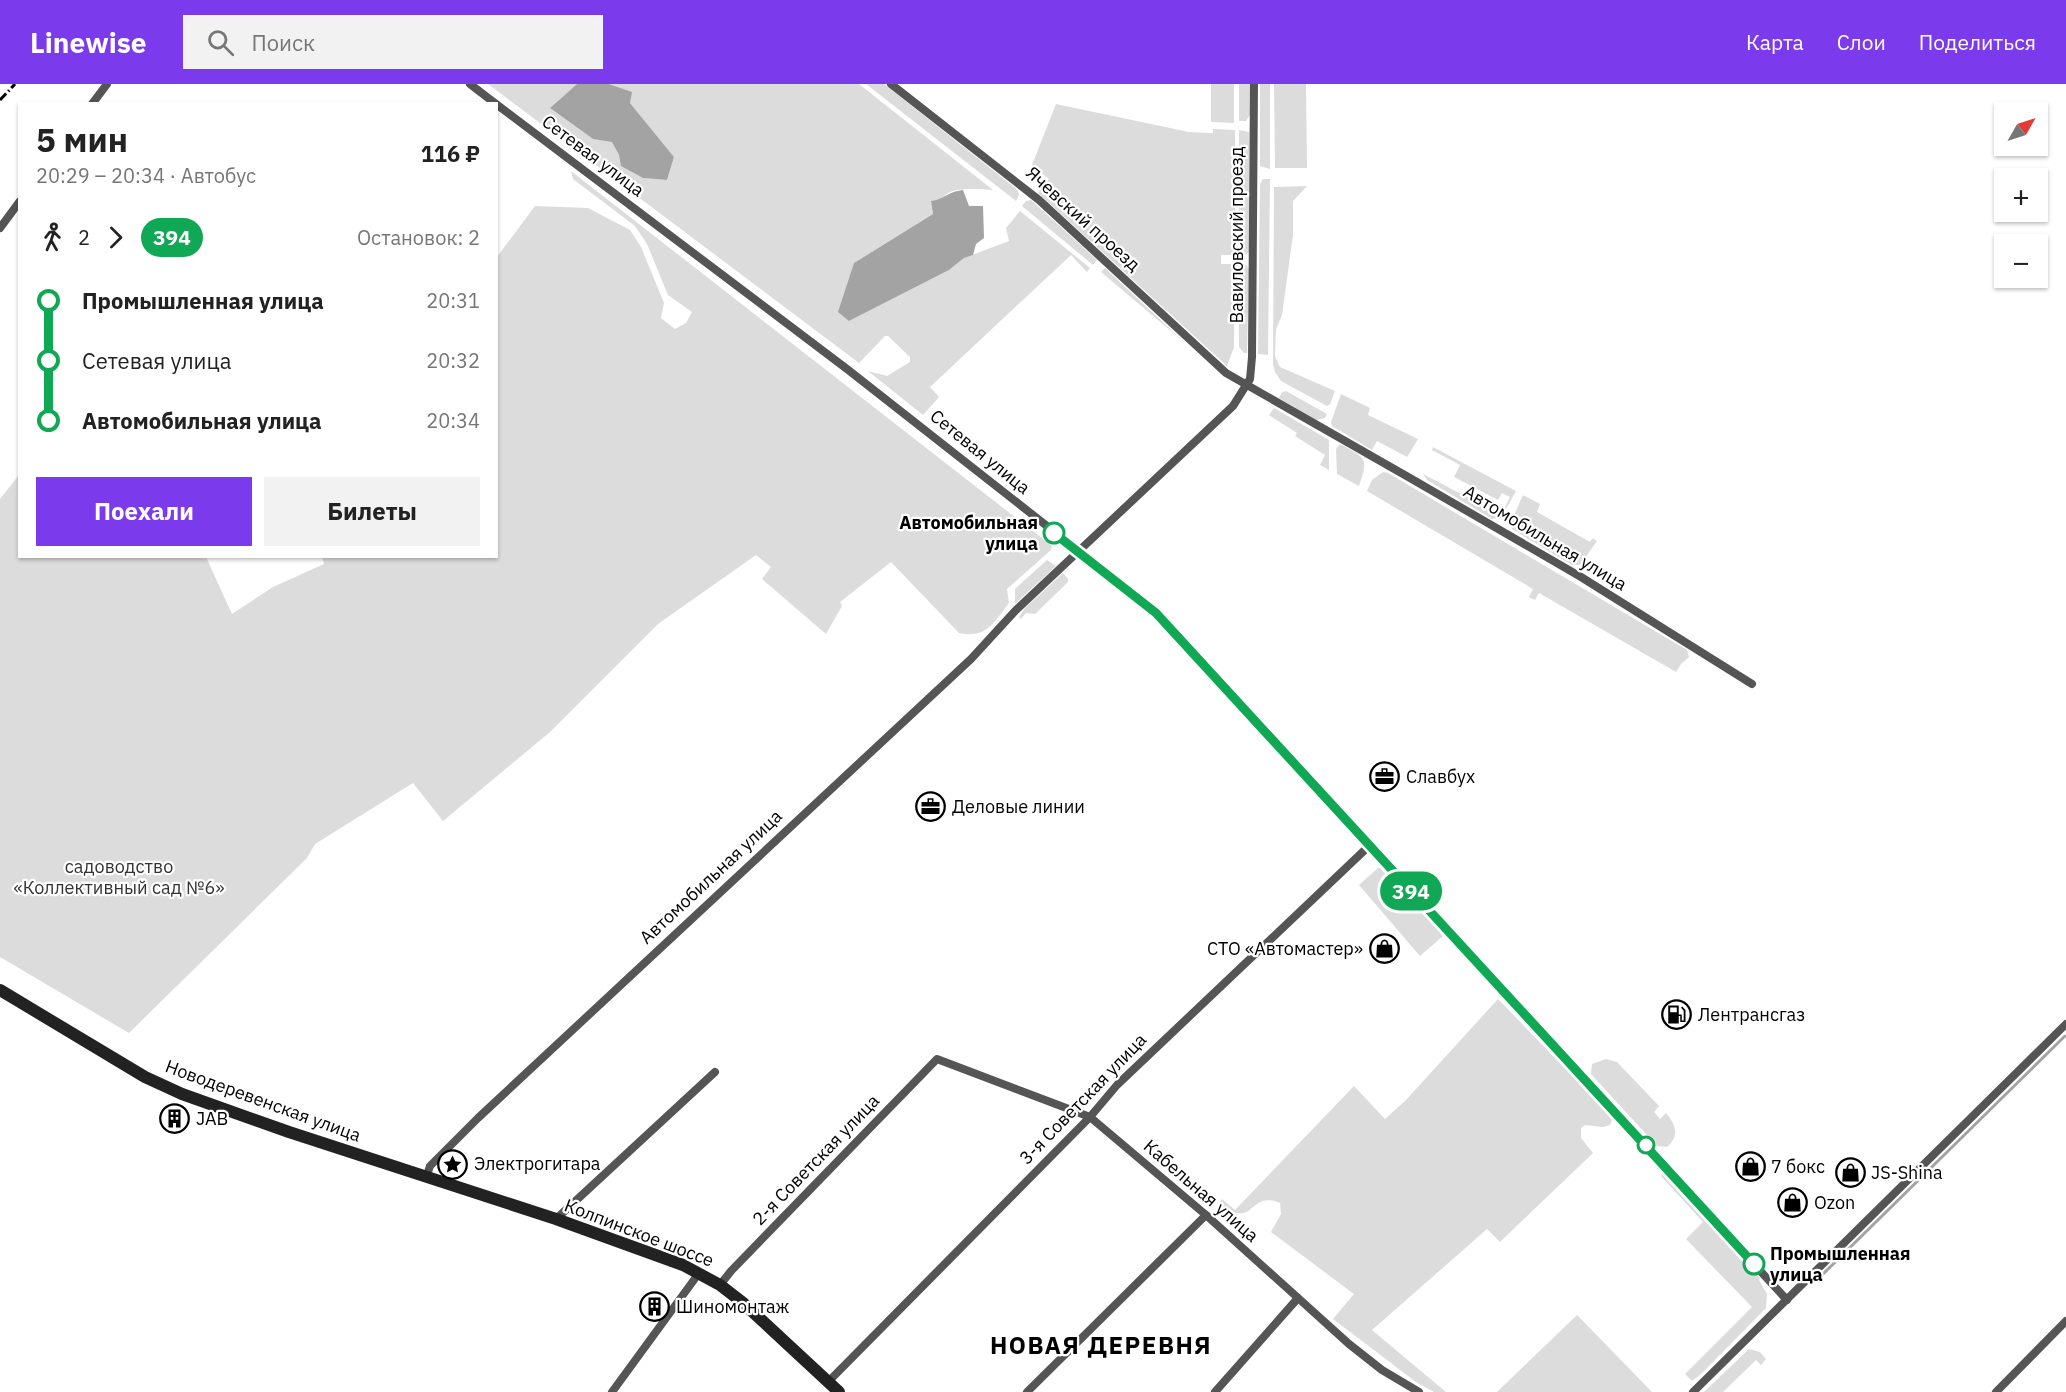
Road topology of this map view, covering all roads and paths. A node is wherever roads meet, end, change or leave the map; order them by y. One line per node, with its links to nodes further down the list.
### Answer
1 (106, 84): 5 (street)
2 (470, 84): 6 (street, Сетевая улица)
3 (891, 84): 10 (street, Ячевский проезд)
4 (1254, 84): 10 (street, Вавиловский проезд)
5 (93, 102)
6 (493, 102)
7 (498, 106): 11 (street, Сетевая улица)
8 (18, 204): 9 (street)
9 (0, 228)
10 (1246, 386): 11 (street, Автомобильная улица); 12 (street, Автомобильная улица)
11 (1079, 552): 13 (street, Сетевая улица); 19 (street, Автомобильная улица)
12 (1752, 684)
13 (1368, 846): 18 (street, 3-я Советская улица); 25 (street, Сетевая улица)
14 (0, 990): 19 (main road, Новодеревенская улица)
15 (2066, 1024): 25 (street)
16 (937, 1059): 18 (street, Кабельная улица); 23 (street, 2-я Советская улица)
17 (715, 1072): 21 (street)
18 (1090, 1117): 20 (street, Кабельная улица); 27 (street, 3-я Советская улица)
19 (426, 1178): 21 (main road, Колпинское шоссе)
20 (1206, 1215): 24 (street, Кабельная улица); 31 (street)
21 (556, 1219): 22 (main road, Колпинское шоссе)
22 (699, 1273): 23 (main road, Колпинское шоссе); 29 (street)
23 (720, 1285): 27 (main road, Колпинское шоссе)
24 (1298, 1298): 28 (street, Кабельная улица); 32 (street)
25 (1787, 1300): 34 (street)
26 (2066, 1321): 35 (street)
27 (828, 1382): 30 (main road, Колпинское шоссе)
28 (1408, 1390): 33 (street, Кабельная улица)
29 (612, 1392)
30 (839, 1392)
31 (1027, 1392)
32 (1215, 1392)
33 (1419, 1392)
34 (1693, 1392)
35 (1996, 1392)

